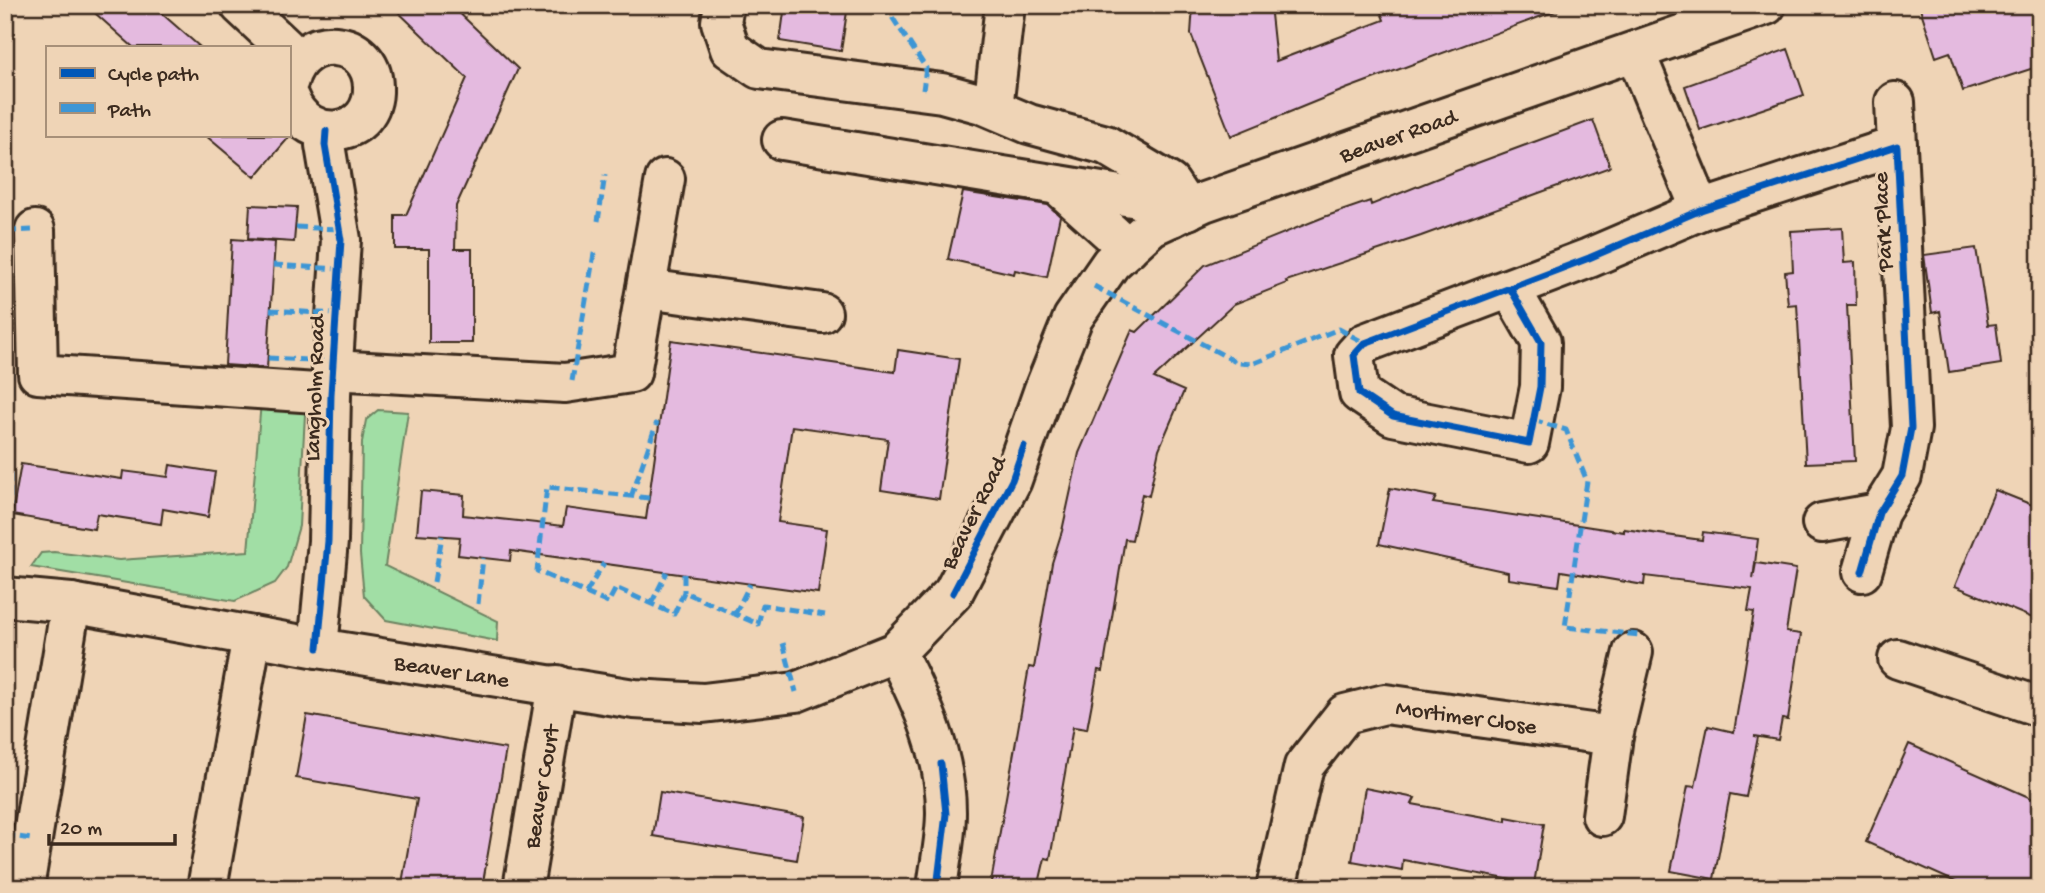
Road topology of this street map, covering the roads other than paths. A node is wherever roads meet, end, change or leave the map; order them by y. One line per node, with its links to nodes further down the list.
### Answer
1 (240, 5): 5 (street)
2 (724, 5): 10 (street)
3 (1005, 5): 10 (street)
4 (1766, 5): 6 (street, Beaver Road)
5 (277, 46)
6 (1635, 52): 16 (street); 17 (street, Beaver Road)
7 (290, 60): 11 (street)
8 (290, 101): 11 (street)
9 (1895, 102): 13 (street)
10 (993, 108): 17 (street)
11 (326, 131): 23 (street, Langholm Road)
12 (782, 141): 15 (street)
13 (1897, 146): 16 (street, Park Place); 24 (street, Park Place)
14 (665, 179): 21 (street)
15 (1059, 186): 17 (street); 19 (street)
16 (1701, 210): 20 (street, Park Place)
17 (1180, 214): 19 (street, Beaver Road)
18 (35, 230): 23 (street)
19 (1128, 248): 31 (street, Beaver Road)
20 (1510, 288): 20 (street, Park Place)
21 (646, 289): 22 (street); 23 (street)
22 (822, 313)
23 (331, 382): 30 (street, Langholm Road)
24 (1879, 513): 25 (street); 26 (street, Park Place)
25 (1822, 523)
26 (1862, 572)
27 (5, 597): 28 (street, Beaver Lane)
28 (71, 603): 29 (street, Beaver Lane); 38 (street)
29 (252, 636): 30 (street, Beaver Lane); 39 (street)
30 (318, 648): 34 (street, Beaver Lane)
31 (896, 652): 34 (street, Beaver Lane); 41 (street)
32 (1633, 652): 36 (street)
33 (1898, 659): 35 (street)
34 (557, 685): 40 (street, Beaver Court)
35 (2040, 707)
36 (1613, 736): 37 (street); 42 (street, Mortimer Close)
37 (1602, 816)
38 (24, 888)
39 (206, 888)
40 (523, 888)
41 (937, 888)
42 (1276, 888)

